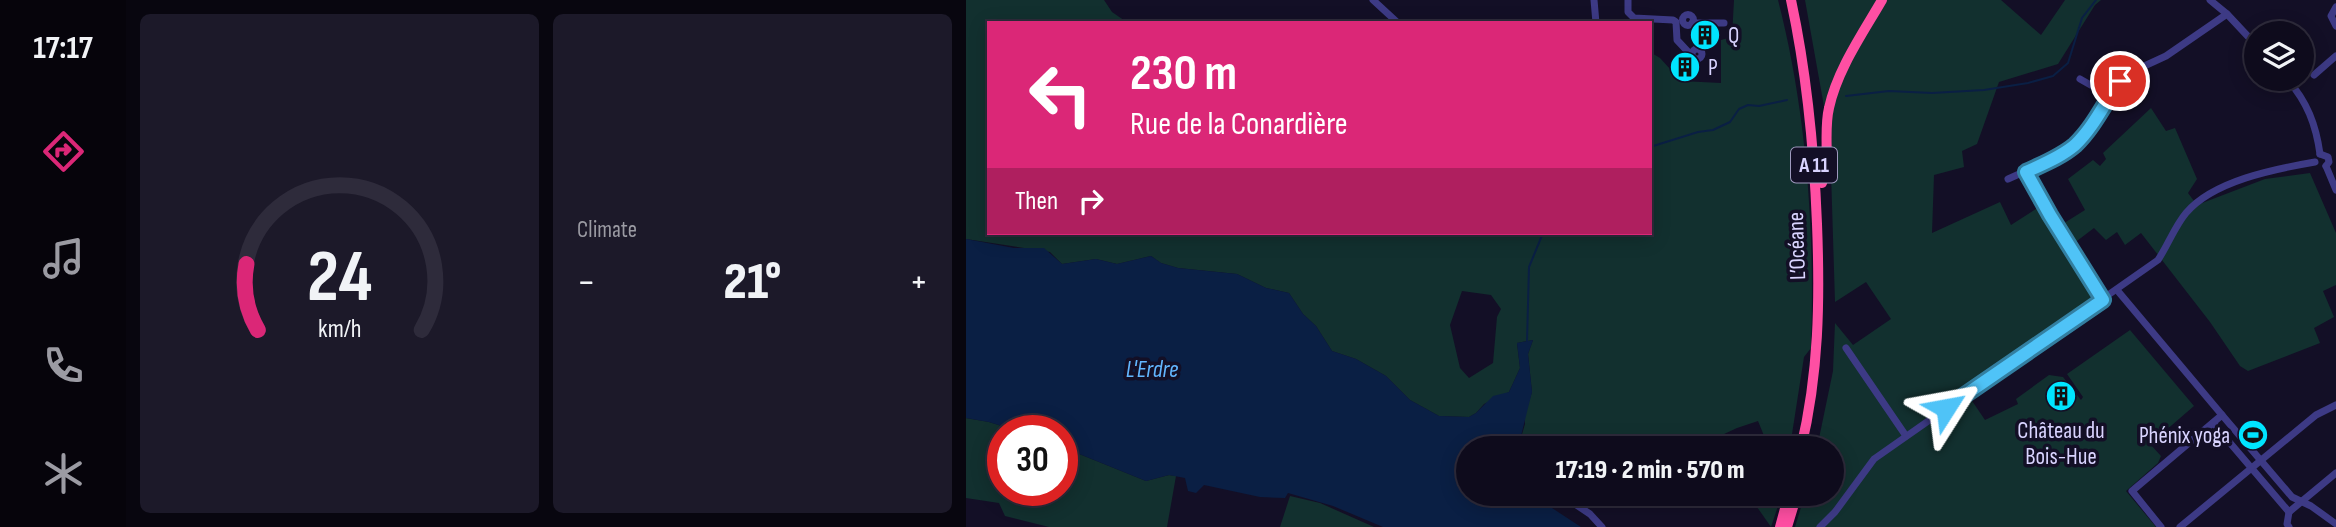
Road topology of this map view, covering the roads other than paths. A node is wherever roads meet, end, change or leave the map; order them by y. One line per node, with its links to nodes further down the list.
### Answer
1 (1373, 0): 11 (street)
2 (1594, 0): 12 (street)
3 (1628, 0): 13 (street)
4 (1784, 0): 19 (highway)
5 (1791, 0): 19 (highway, L’Océane / A 11)
6 (1798, 0): 29 (highway, L’Océane / A 11)
7 (1882, 0): 29 (highway)
8 (2210, 0): 10 (street)
9 (2336, 7): 15 (street)
10 (2227, 14): 16 (street); 23 (street)
11 (1396, 21)
12 (1596, 21)
13 (1679, 21): 14 (street); 17 (street)
14 (1724, 23)
15 (2336, 26)
16 (2244, 32)
17 (1692, 55)
18 (2336, 56): 20 (street)
19 (1802, 60): 37 (highway, L’Océane / A 11)
20 (2314, 75)
21 (2080, 79): 23 (street)
22 (2296, 91): 24 (street)
23 (2110, 96): 27 (street)
24 (2320, 154): 25 (street); 26 (street)
25 (2330, 160): 26 (street); 30 (street)
26 (2315, 162): 31 (street)
27 (2026, 172): 28 (street); 32 (street)
28 (2008, 178)
29 (1822, 183): 38 (highway, L’Océane / A 11)
30 (2336, 190)
31 (2117, 289): 32 (street); 35 (street)
32 (2103, 300): 39 (street)
33 (1846, 348): 39 (street)
34 (2336, 405): 40 (street)
35 (2222, 415): 36 (street); 40 (street)
36 (2213, 423): 41 (street); 53 (street)
37 (1803, 436)
38 (1811, 436)
39 (1906, 436): 52 (street)
40 (2261, 461): 41 (street); 43 (street)
41 (2252, 468): 47 (street); 54 (street)
42 (2336, 473): 43 (street)
43 (2301, 502): 47 (street); 48 (street)
44 (1579, 506): 49 (street)
45 (1789, 506): 50 (highway)
46 (1791, 506): 51 (highway)
47 (2289, 512): 55 (street)
48 (2336, 524)
49 (1602, 527)
50 (1780, 527)
51 (1787, 527)
52 (1820, 527)
53 (2161, 527)
54 (2180, 527)
55 (2289, 527)

